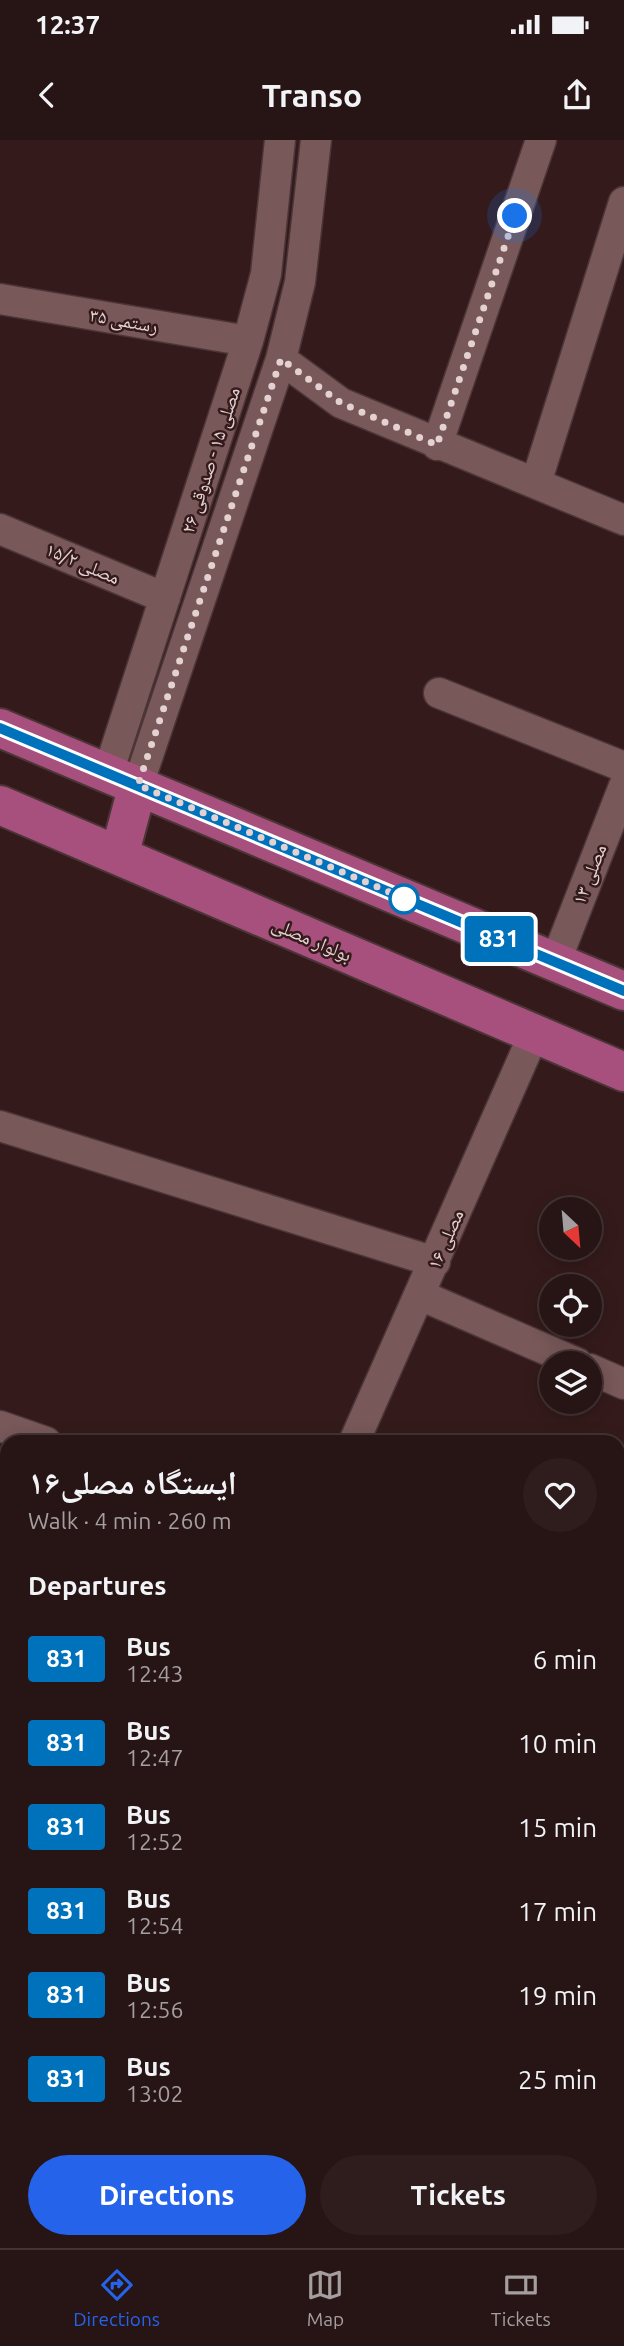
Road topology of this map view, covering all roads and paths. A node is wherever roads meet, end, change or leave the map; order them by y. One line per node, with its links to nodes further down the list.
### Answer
1 (280, 140): 6 (street, مصلی ۱۵ - صدوقی ۲۶)
2 (317, 140): 7 (street, مصلی ۱۵ - صدوقی ۲۶)
3 (541, 140): 8 (street)
4 (624, 202): 9 (street)
5 (0, 299): 6 (street, رستمی ۳۵)
6 (248, 341): 12 (street, مصلی ۱۵ - صدوقی ۲۶)
7 (281, 359): 8 (street); 16 (street, مصلی ۱۵ - صدوقی ۲۶)
8 (437, 445): 9 (street)
9 (536, 483): 10 (street)
10 (624, 520)
11 (0, 528): 12 (street, مصلی ۱۵/۲)
12 (165, 598): 16 (street, مصلی ۱۵ - صدوقی ۲۶)
13 (439, 694): 15 (street)
14 (0, 728): 16 (main road)
15 (624, 767)
16 (123, 779): 19 (main road); 20 (main road)
17 (624, 786): 20 (street, مصلی ۱۳)
18 (0, 805): 19 (main road, بولوار مصلی)
19 (119, 856): 22 (main road, بولوار مصلی)
20 (555, 962): 21 (main road)
21 (624, 991)
22 (534, 1034): 23 (main road, بولوار مصلی); 25 (street, مصلی ۱۶)
23 (624, 1072)
24 (0, 1126): 25 (street)
25 (435, 1262): 26 (street, مصلی ۱۶)
26 (420, 1295): 27 (street); 32 (street, مصلی ۱۶)
27 (549, 1351)
28 (602, 1374): 29 (street)
29 (624, 1384)
30 (0, 1426): 31 (street)
31 (26, 1435)
32 (357, 1435)

